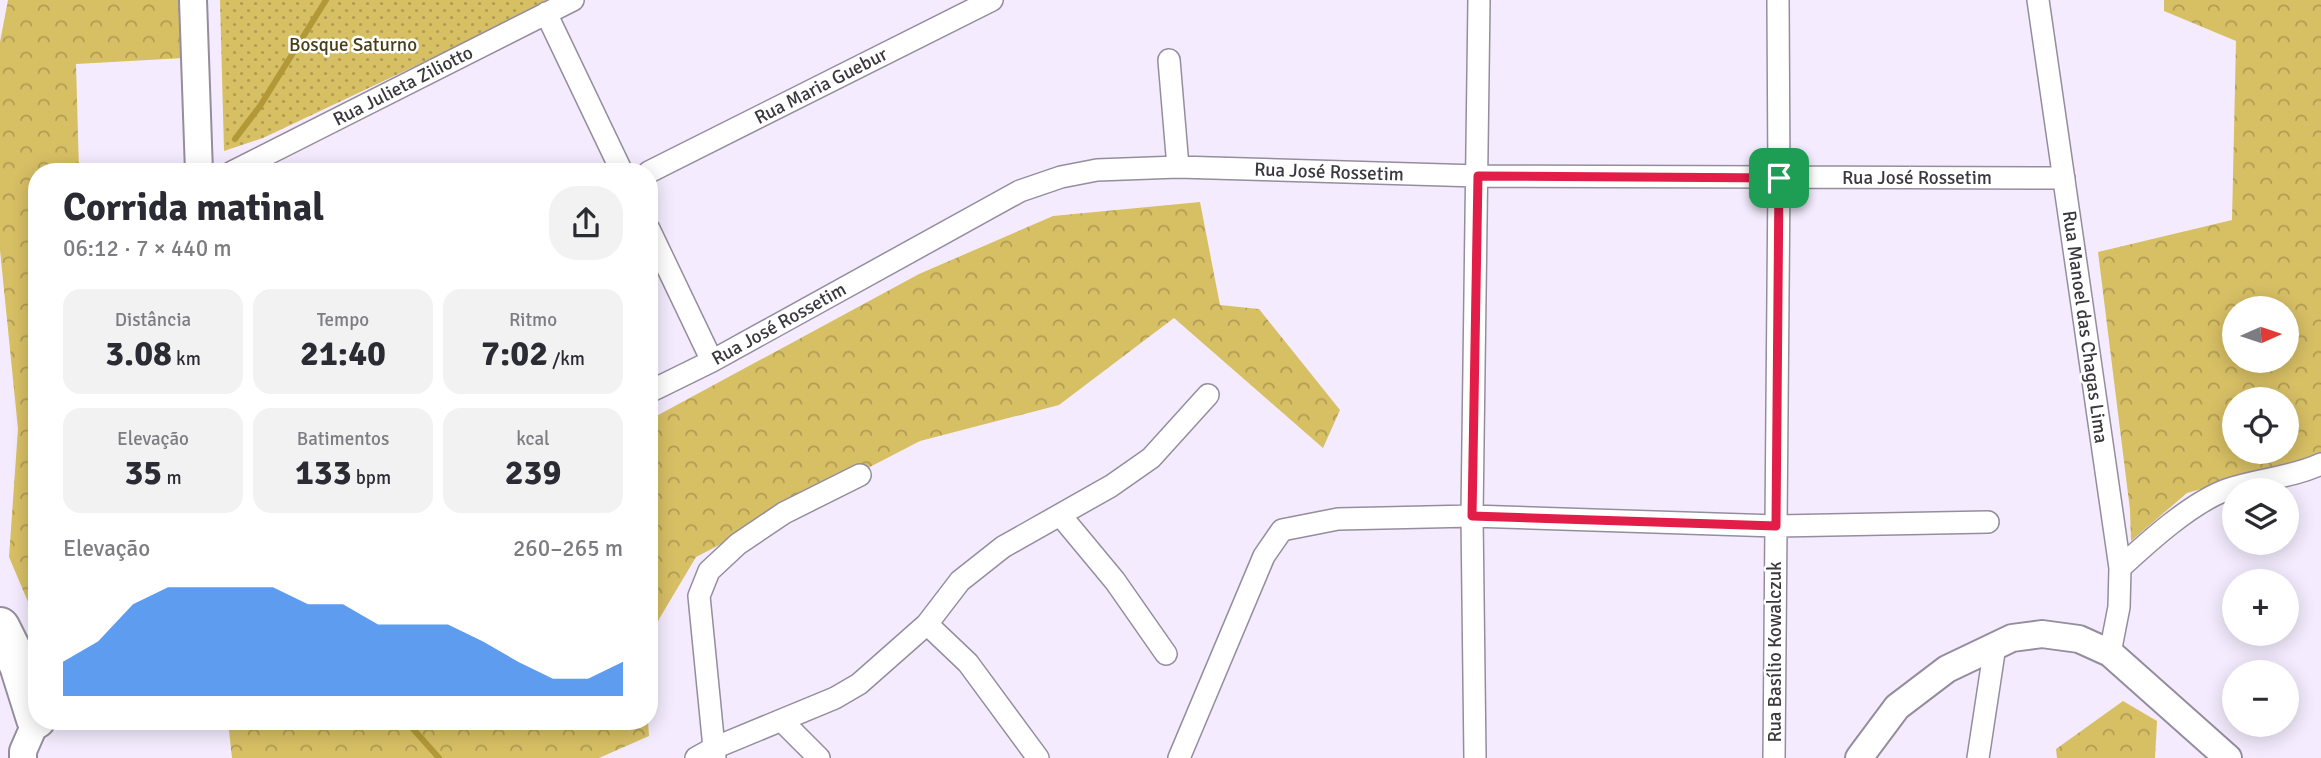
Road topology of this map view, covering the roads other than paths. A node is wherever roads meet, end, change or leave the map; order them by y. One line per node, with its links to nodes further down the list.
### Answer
1 (193, 0): 9 (street)
2 (573, 0): 7 (street, Rua Julieta Ziliotto)
3 (992, 0): 12 (street, Rua Maria Guebur)
4 (1479, 0): 14 (street)
5 (1778, 0): 15 (street, Rua Basílio Kowalczuk)
6 (2038, 0): 16 (street, Rua Manoel das Chagas Lima)
7 (546, 13): 10 (street, Rua Julieta Ziliotto); 11 (street)
8 (1170, 60): 13 (street)
9 (199, 163)
10 (250, 163)
11 (618, 163)
12 (658, 167)
13 (1178, 167): 14 (street, Rua José Rossetim); 18 (street, Rua José Rossetim)
14 (1478, 176): 15 (street, Rua José Rossetim); 24 (street)
15 (1779, 178): 16 (street, Rua José Rossetim); 26 (street, Rua Basílio Kowalczuk)
16 (2064, 178): 27 (street, Rua Manoel das Chagas Lima)
17 (658, 248): 18 (street)
18 (712, 361): 19 (street, Rua José Rossetim)
19 (658, 388)
20 (1208, 395): 23 (street)
21 (2321, 464): 27 (street)
22 (860, 475): 36 (street)
23 (1061, 516): 28 (street); 32 (street)
24 (1472, 516): 26 (street); 40 (street); 41 (street)
25 (1988, 522): 26 (street)
26 (1776, 526): 42 (street, Rua Basílio Kowalczuk)
27 (2120, 568): 31 (street, Rua Manoel das Chagas Lima)
28 (927, 624): 34 (street); 39 (street)
29 (0, 627): 33 (highway)
30 (1995, 646): 31 (street); 43 (street); 44 (street)
31 (2110, 653): 45 (street)
32 (1166, 654)
33 (28, 667)
34 (782, 721): 36 (street); 38 (street)
35 (32, 730): 37 (street)
36 (708, 755)
37 (23, 758)
38 (819, 758)
39 (1038, 758)
40 (1180, 758)
41 (1475, 758)
42 (1774, 758)
43 (1859, 758)
44 (1978, 758)
45 (2228, 758)

